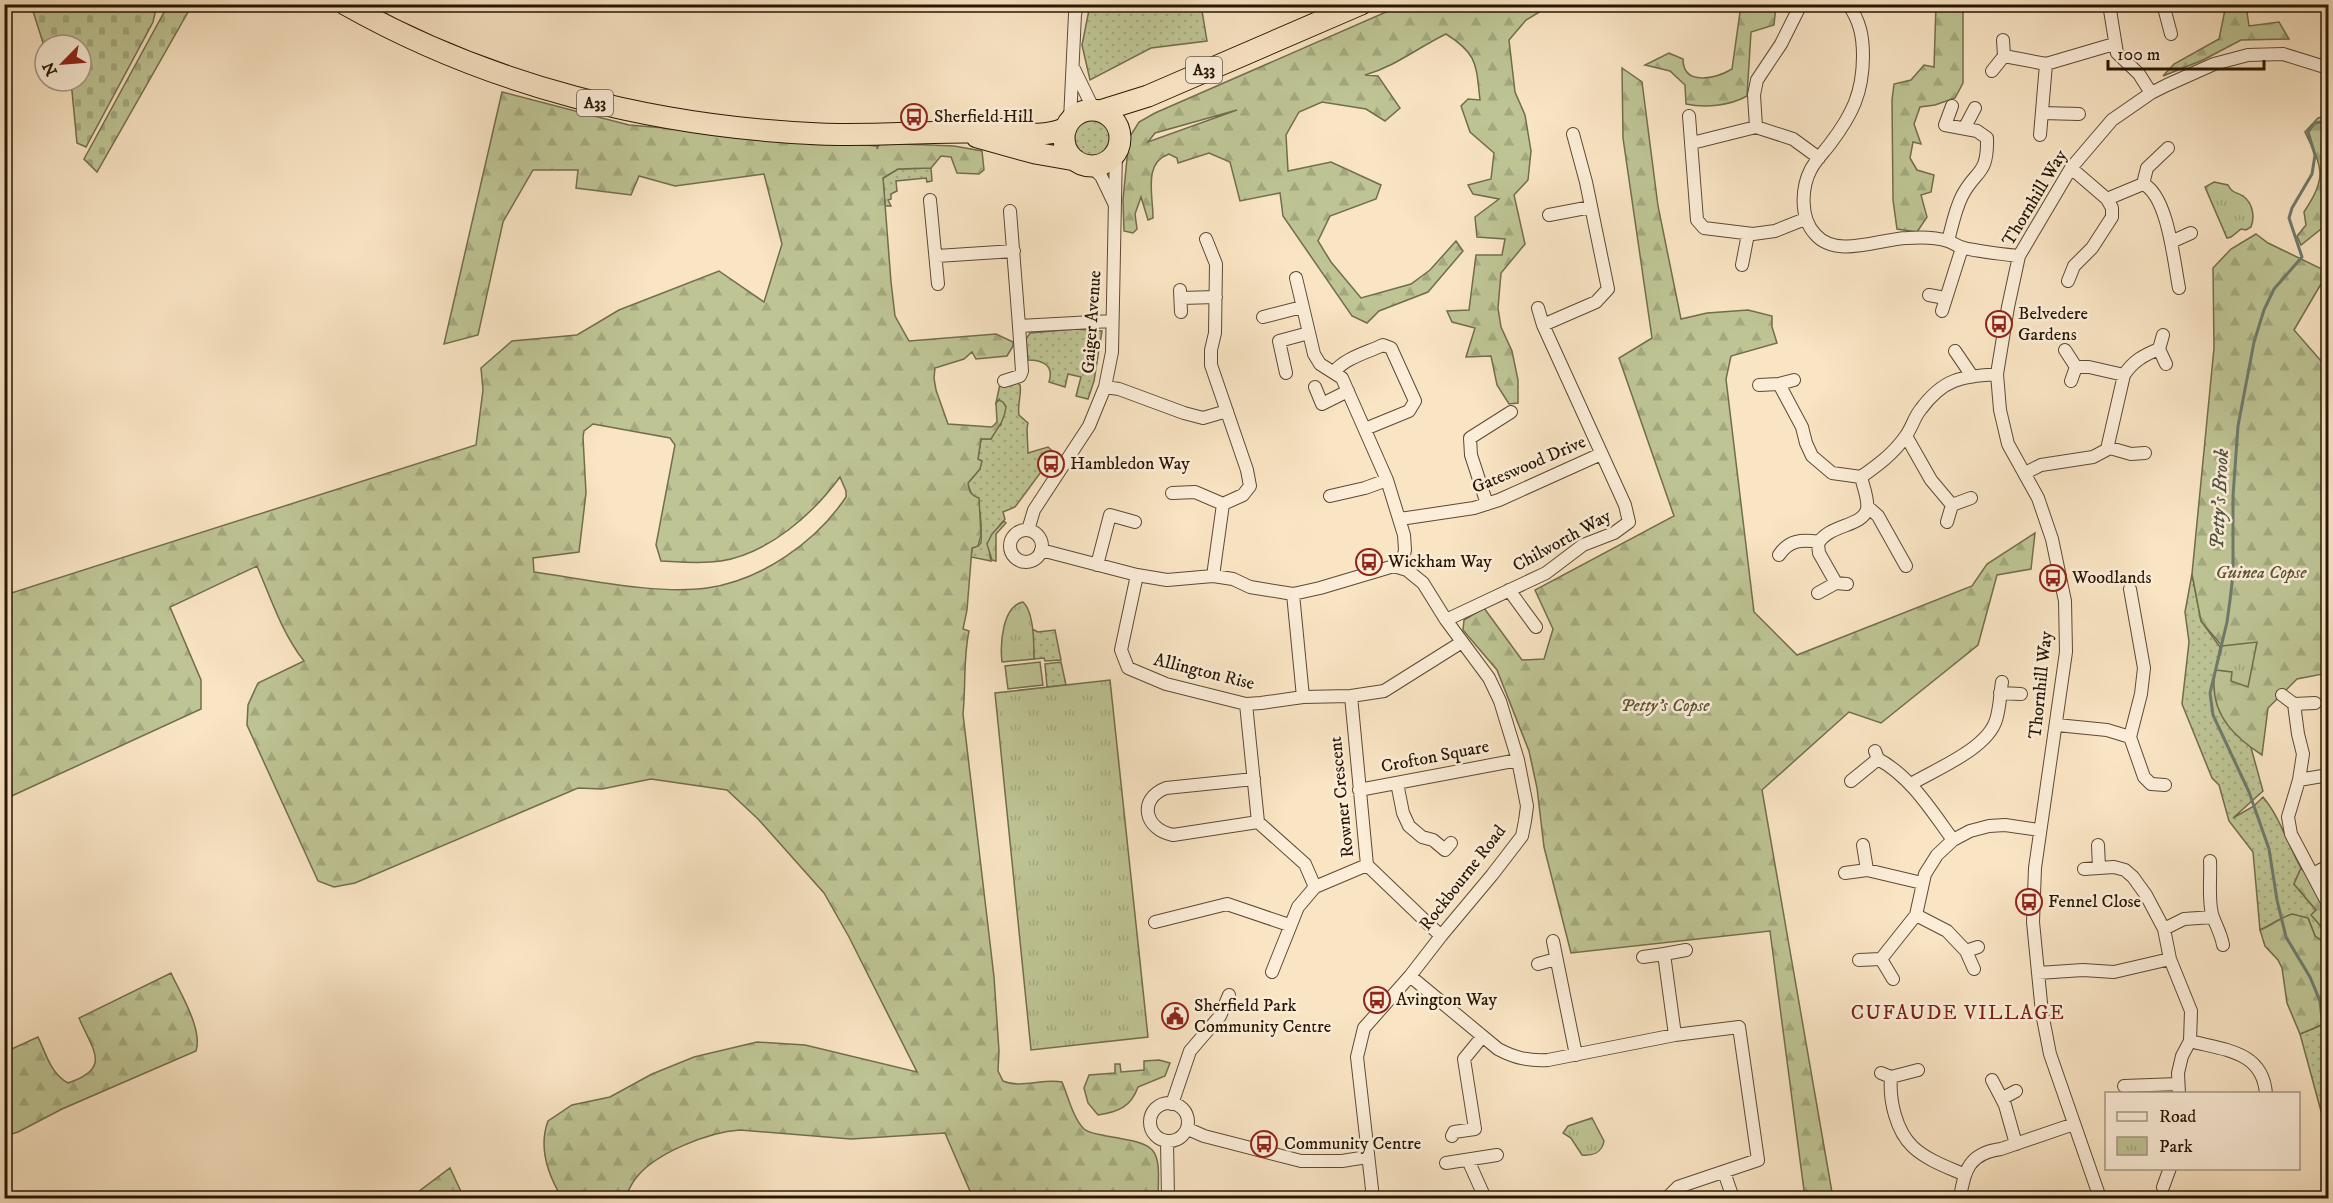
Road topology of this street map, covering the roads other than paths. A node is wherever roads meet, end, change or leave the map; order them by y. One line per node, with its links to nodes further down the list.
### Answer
1 (345, 4): 29 (highway, A33)
2 (1078, 4): 13 (street)
3 (1361, 4): 17 (highway, A33)
4 (1801, 4): 27 (street)
5 (1848, 4): 35 (street)
6 (2109, 4): 10 (street)
7 (2163, 4): 8 (street)
8 (2171, 34)
9 (2003, 40): 11 (street)
10 (2114, 44): 12 (street); 16 (street)
11 (2004, 57): 12 (street); 15 (street)
12 (2046, 64): 22 (street)
13 (1073, 68): 21 (street); 26 (street)
14 (2328, 68): 16 (street, Thornhill Way)
15 (1992, 71)
16 (2151, 93): 37 (street, Thornhill Way)
17 (1148, 96): 21 (highway, A33); 32 (highway, A33)
18 (2068, 99): 23 (street)
19 (1952, 106): 28 (street)
20 (1975, 108): 28 (street)
21 (1097, 110): 26 (highway); 32 (highway)
22 (2042, 113): 23 (street); 31 (street)
23 (2065, 113): 24 (street)
24 (2079, 114)
25 (1689, 116): 33 (street)
26 (1068, 124): 29 (highway, A33); 36 (highway)
27 (1756, 127): 33 (street); 35 (street)
28 (1965, 127): 49 (street)
29 (966, 132): 36 (highway, A33)
30 (1573, 134): 42 (street)
31 (2040, 135)
32 (1118, 141): 36 (highway); 41 (street, Gaiger Avenue)
33 (1692, 142): 47 (street)
34 (2168, 148): 38 (street)
35 (1819, 158): 45 (street)
36 (1083, 163): 41 (street, Gaiger Avenue)
37 (2071, 168): 39 (street); 54 (street, Thornhill Way)
38 (2143, 184): 39 (street); 50 (street)
39 (2107, 199): 57 (street)
40 (930, 200): 53 (street)
41 (1114, 204): 68 (street, Gaiger Avenue)
42 (1591, 207): 44 (street); 69 (street)
43 (1010, 212): 52 (street)
44 (1549, 215)
45 (1805, 219): 47 (street); 49 (street)
46 (2191, 233): 50 (street)
47 (1748, 234): 55 (street)
48 (1206, 239): 61 (street)
49 (1948, 241): 51 (street)
50 (2171, 242): 59 (street)
51 (1962, 248): 54 (street); 62 (street)
52 (1014, 251): 53 (street); 70 (street)
53 (936, 256): 58 (street)
54 (2019, 256): 80 (street, Thornhill Way)
55 (1742, 265)
56 (1296, 278): 63 (street)
57 (2068, 280)
58 (938, 284)
59 (2179, 288)
60 (1929, 295): 62 (street)
61 (1216, 297): 66 (street); 91 (street)
62 (1945, 298): 65 (street)
63 (1302, 306): 67 (street); 71 (street)
64 (1538, 308): 69 (street, Chilworth Way)
65 (1942, 311)
66 (1181, 312)
67 (1263, 317)
68 (1112, 321): 70 (street); 88 (street, Gaiger Avenue)
69 (1543, 325): 97 (street, Chilworth Way)
70 (1019, 326): 84 (street)
71 (1309, 333): 78 (street); 79 (street)
72 (2163, 335): 73 (street)
73 (2159, 349): 76 (street); 81 (street)
74 (2065, 350): 77 (street)
75 (1956, 351): 82 (street)
76 (2166, 364)
77 (2076, 367): 81 (street); 85 (street)
78 (1334, 372): 90 (street); 93 (street)
79 (1286, 373)
80 (1997, 374): 82 (street); 98 (street, Thornhill Way)
81 (2124, 375): 95 (street)
82 (1972, 376): 94 (street)
83 (1794, 380): 86 (street)
84 (1004, 381)
85 (2072, 381)
86 (1779, 384): 87 (street); 99 (street)
87 (1759, 385)
88 (1105, 387): 91 (street); 111 (street, Gaiger Avenue)
89 (1315, 387): 90 (street)
90 (1348, 391): 93 (street)
91 (1227, 411): 104 (street)
92 (1511, 412): 105 (street)
93 (1365, 429): 100 (street)
94 (1906, 436): 99 (street); 106 (street)
95 (2107, 449): 96 (street); 98 (street)
96 (2145, 453)
97 (1601, 454): 105 (street, Gateswood Drive); 121 (street, Chilworth Way)
98 (2025, 472): 134 (street, Thornhill Way)
99 (1861, 477): 107 (street)
100 (1387, 480): 102 (street); 108 (street)
101 (1172, 493): 104 (street)
102 (1330, 496)
103 (1971, 498): 106 (street)
104 (1223, 504): 119 (street)
105 (1487, 504): 108 (street, Gateswood Drive)
106 (1952, 505): 110 (street)
107 (1868, 507): 112 (street); 116 (street)
108 (1400, 519): 117 (street)
109 (1135, 522): 115 (street)
110 (1947, 522)
111 (1028, 530): 113 (street); 113 (street)
112 (1819, 542): 114 (street); 122 (street)
113 (1041, 549): 115 (street)
114 (1779, 555)
115 (1097, 565): 118 (street)
116 (1906, 566)
117 (1401, 568): 123 (street); 124 (street, Rockbourne Road)
118 (1137, 575): 119 (street); 132 (street, Allington Rise)
119 (1213, 576): 123 (street)
120 (2130, 589): 135 (street)
121 (1509, 590): 124 (street, Chilworth Way); 125 (street)
122 (1818, 593)
123 (1293, 594): 130 (street)
124 (1446, 620): 126 (street, Rockbourne Road)
125 (1536, 627)
126 (1462, 642): 129 (street, Allington Rise); 136 (street, Rockbourne Road)
127 (2021, 694): 142 (street)
128 (2282, 695): 133 (street)
129 (1351, 696): 130 (street, Allington Rise); 144 (street, Rowner Crescent)
130 (1303, 697): 132 (street, Allington Rise)
131 (2315, 703): 133 (street)
132 (1246, 704): 138 (street)
133 (2294, 704): 139 (street)
134 (2057, 725): 135 (street); 146 (street, Thornhill Way)
135 (2130, 737): 143 (street)
136 (1518, 760): 141 (street, Crofton Square); 167 (street, Rockbourne Road)
137 (2328, 776): 139 (street)
138 (1254, 779): 145 (street); 145 (street)
139 (2299, 780): 158 (street)
140 (1851, 781): 142 (street)
141 (1397, 783): 144 (street, Crofton Square); 148 (street)
142 (1911, 784): 147 (street)
143 (2165, 785)
144 (1359, 790): 151 (street, Rowner Crescent)
145 (1258, 822): 160 (street)
146 (2039, 830): 147 (street); 180 (street, Thornhill Way)
147 (1953, 840): 159 (street)
148 (1451, 843)
149 (1863, 845): 156 (street)
150 (2098, 845): 154 (street)
151 (1367, 865): 160 (street); 167 (street, Rowner Crescent)
152 (2207, 865): 163 (street)
153 (2328, 866): 158 (street)
154 (2099, 868): 155 (street); 166 (street)
155 (2084, 869)
156 (1867, 870): 157 (street); 159 (street)
157 (1845, 873)
158 (2313, 874): 161 (street)
159 (1922, 883): 162 (street)
160 (1315, 887): 165 (street)
161 (2328, 904)
162 (1916, 915): 174 (street); 178 (street)
163 (2212, 917): 166 (street); 169 (street)
164 (1155, 922): 165 (street)
165 (1289, 925): 179 (street)
166 (2164, 929): 175 (street)
167 (1441, 936): 181 (street, Rockbourne Road)
168 (1553, 941): 173 (street)
169 (2223, 945)
170 (1686, 950): 171 (street)
171 (1664, 954): 172 (street); 184 (street)
172 (1642, 957)
173 (1557, 959): 177 (street); 187 (street)
174 (1881, 959): 176 (street); 182 (street)
175 (2170, 959): 180 (street); 186 (street)
176 (1859, 960)
177 (1538, 964)
178 (1974, 969)
179 (1272, 972)
180 (2038, 973): 196 (street, Thornhill Way)
181 (1410, 976): 185 (street); 202 (street, Rockbourne Road)
182 (1893, 979)
183 (1229, 995): 195 (street)
184 (1675, 1035): 187 (street); 206 (street)
185 (1482, 1037): 187 (street); 198 (street)
186 (2190, 1041): 191 (street); 193 (street)
187 (1576, 1055)
188 (1918, 1070): 207 (street)
189 (1992, 1080): 194 (street)
190 (2124, 1086): 191 (street)
191 (2179, 1089)
192 (2016, 1091): 194 (street)
193 (2266, 1092)
194 (2002, 1098): 200 (street)
195 (1172, 1104): 197 (street); 199 (street)
196 (2074, 1124): 200 (street); 215 (street, Thornhill Way)
197 (1188, 1129): 199 (street); 202 (street)
198 (1452, 1136)
199 (1167, 1141): 209 (street)
200 (2016, 1144): 207 (street)
201 (1497, 1155): 203 (street)
202 (1367, 1157): 210 (street, Rockbourne Road)
203 (1468, 1160): 204 (street); 211 (street)
204 (1446, 1163)
205 (2166, 1170): 208 (street)
206 (1724, 1172): 212 (street); 213 (street)
207 (1964, 1174): 214 (street)
208 (2163, 1187)
209 (1168, 1198)
210 (1373, 1198)
211 (1485, 1198)
212 (1667, 1198)
213 (1733, 1198)
214 (1960, 1198)
215 (2100, 1198)

